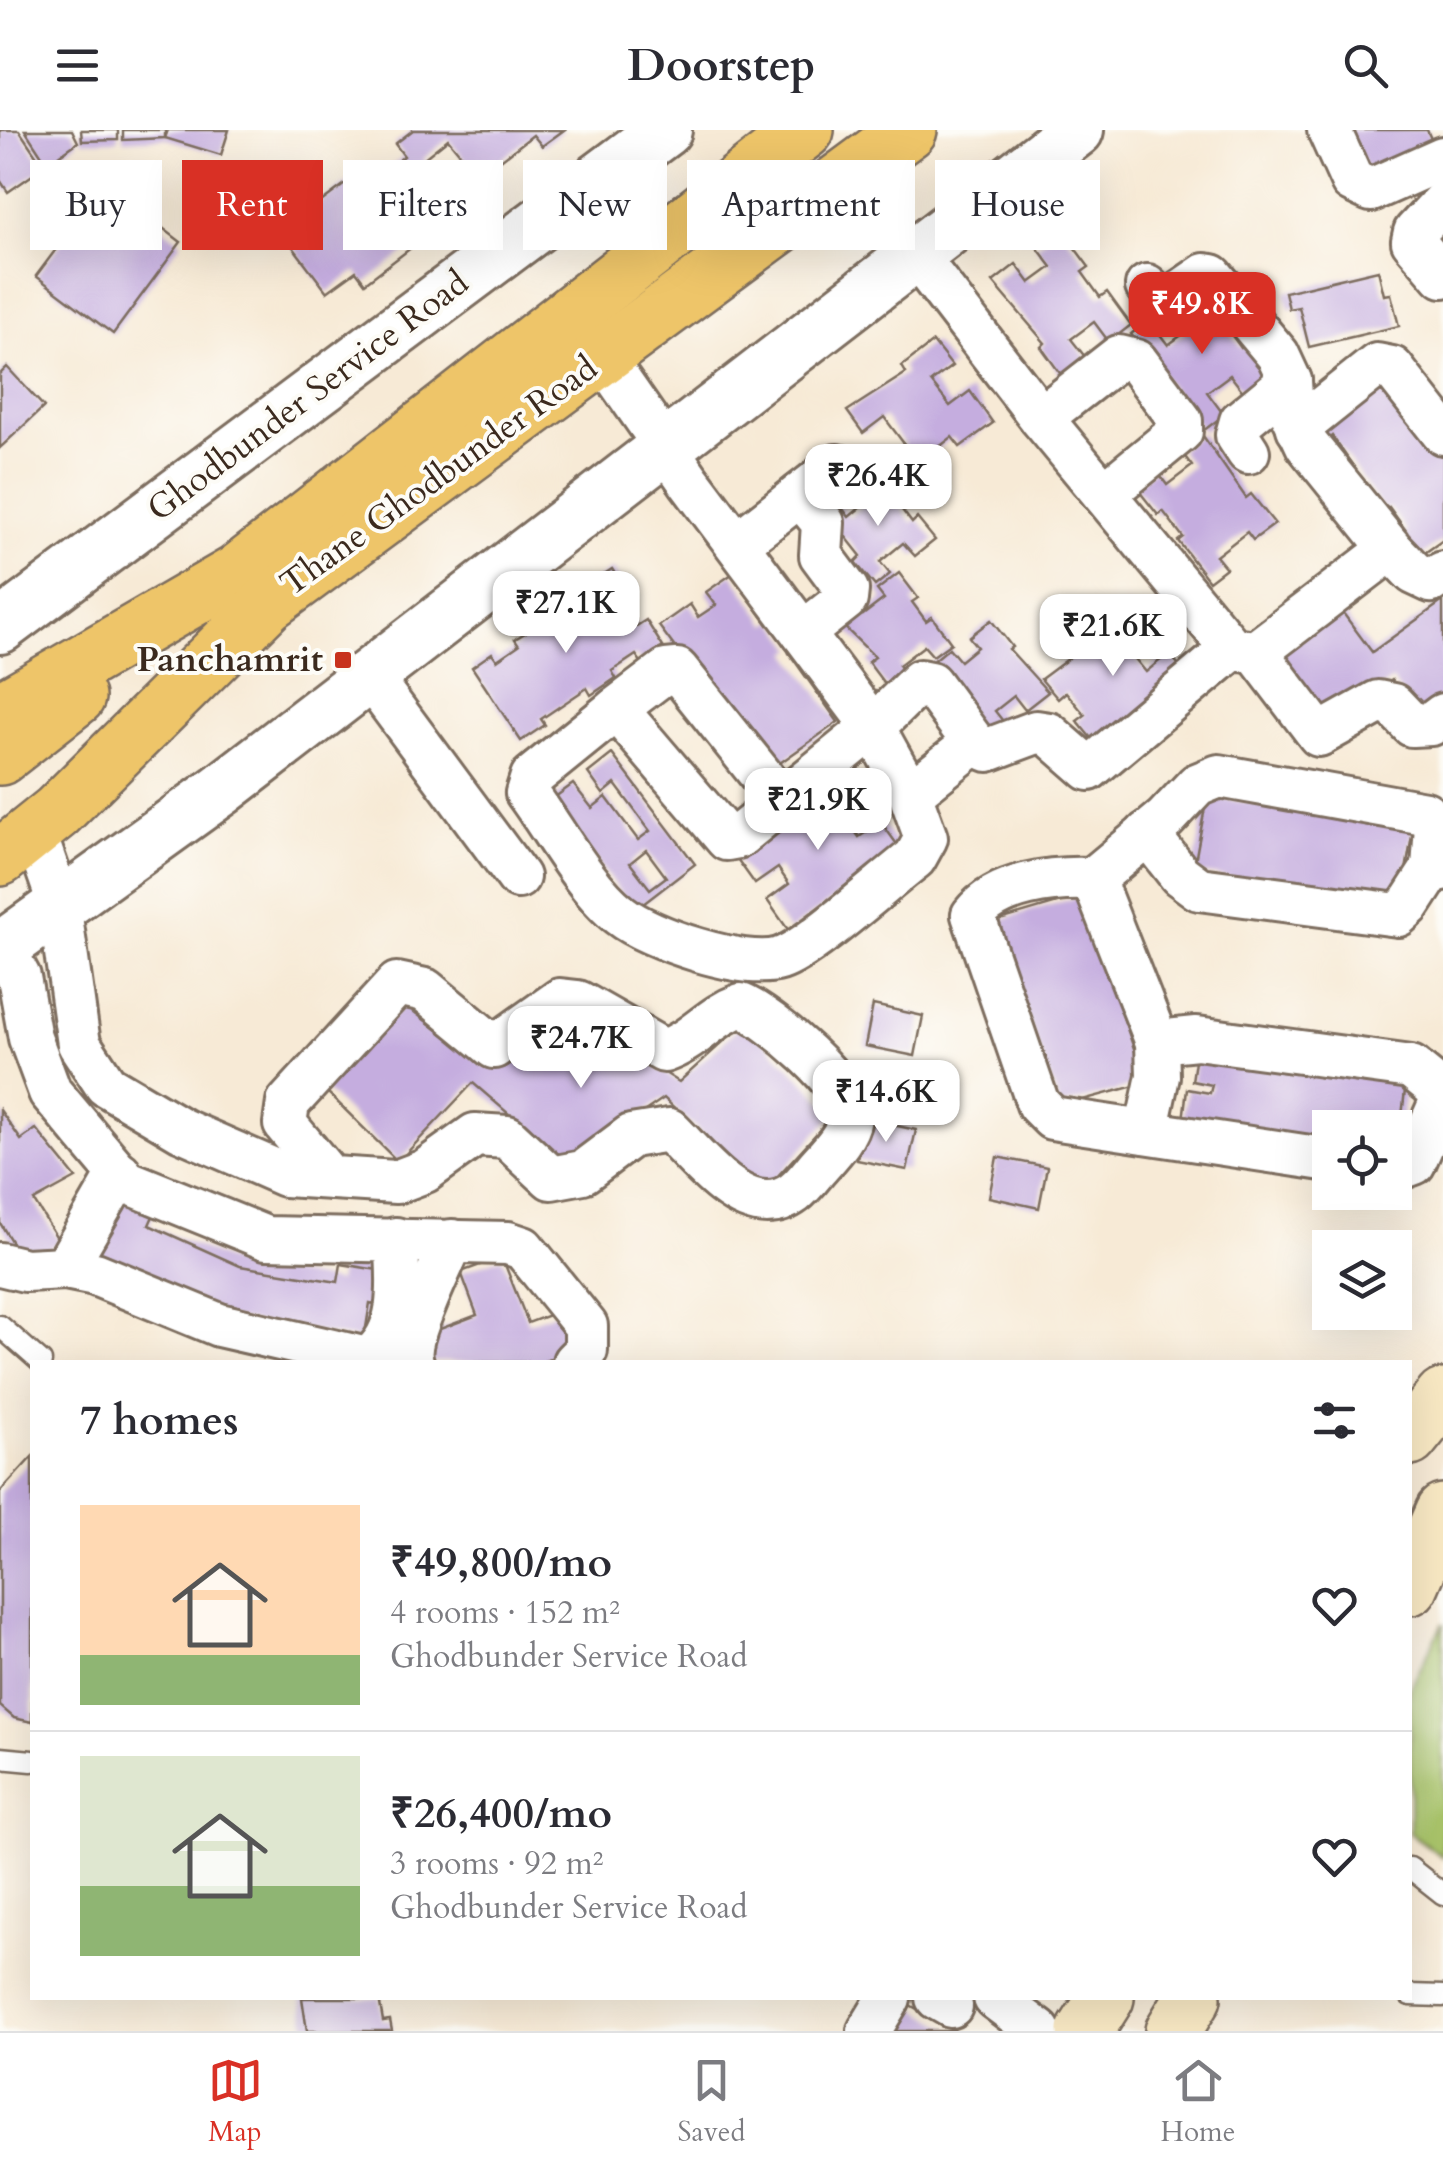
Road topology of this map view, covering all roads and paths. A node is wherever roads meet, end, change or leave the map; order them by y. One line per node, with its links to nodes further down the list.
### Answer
1 (665, 130): 25 (street, Ghodbunder Service Road)
2 (806, 130): 24 (main road, Thane Ghodbunder Road)
3 (909, 130): 11 (main road, Thane Ghodbunder Road)
4 (1077, 130): 8 (street)
5 (1330, 130): 6 (street)
6 (1443, 158)
7 (1443, 202): 9 (street)
8 (914, 253): 13 (street); 16 (street)
9 (1443, 276)
10 (1147, 286): 12 (street)
11 (602, 356): 16 (street); 24 (main road, Thane Ghodbunder Road)
12 (1290, 381): 14 (street); 17 (street)
13 (1040, 418): 19 (street); 19 (street)
14 (1298, 428): 15 (street); 22 (street)
15 (1443, 433)
16 (666, 444): 21 (street); 29 (street)
17 (1248, 452)
18 (837, 466): 20 (street)
19 (1104, 494): 28 (street)
20 (800, 495): 21 (street); 26 (street)
21 (736, 544): 26 (street)
22 (1391, 549): 23 (street); 28 (street)
23 (1443, 573)
24 (252, 588): 27 (main road); 31 (main road, Thane Ghodbunder Road); 38 (main road, Thane Ghodbunder Road)
25 (0, 627)
26 (802, 633): 33 (street)
27 (180, 644): 35 (main road); 38 (main road)
28 (1244, 651): 32 (street); 34 (street)
29 (370, 677): 41 (street); 43 (street)
30 (616, 709): 36 (street); 37 (street); 37 (street)
31 (0, 710)
32 (1443, 715)
33 (872, 726): 34 (street); 36 (street); 37 (street)
34 (974, 743): 36 (street)
35 (0, 757)
36 (910, 794)
37 (782, 800)
38 (11, 833): 43 (street)
39 (1147, 834): 40 (street); 40 (street); 42 (street)
40 (1438, 868)
41 (518, 877)
42 (1092, 879): 45 (street); 47 (street)
43 (58, 903): 44 (street); 51 (street)
44 (1, 946): 50 (street)
45 (1158, 1042): 46 (street); 47 (street)
46 (1443, 1095): 49 (street)
47 (1146, 1132): 48 (street)
48 (1312, 1157)
49 (1412, 1164)
50 (120, 1173): 52 (street); 55 (street)
51 (330, 1178): 51 (street)
52 (396, 1240): 53 (street); 55 (street)
53 (452, 1241): 58 (street); 59 (street)
54 (0, 1264): 55 (street)
55 (66, 1268)
56 (0, 1326): 57 (lane)
57 (39, 1360)
58 (411, 1360)
59 (576, 1360)
60 (1443, 1512): 61 (main road)
61 (1412, 1582)
62 (0, 1758): 63 (lane)
63 (30, 1762)
64 (1412, 1870): 65 (lane)
65 (1443, 1894)
66 (1412, 1995): 67 (lane)
67 (1443, 1996)
68 (888, 2000): 72 (street)
69 (998, 2000): 73 (street)
70 (1105, 2000): 74 (main road)
71 (1192, 2000): 75 (main road)
72 (869, 2031)
73 (1039, 2031)
74 (1085, 2031)
75 (1173, 2031)

